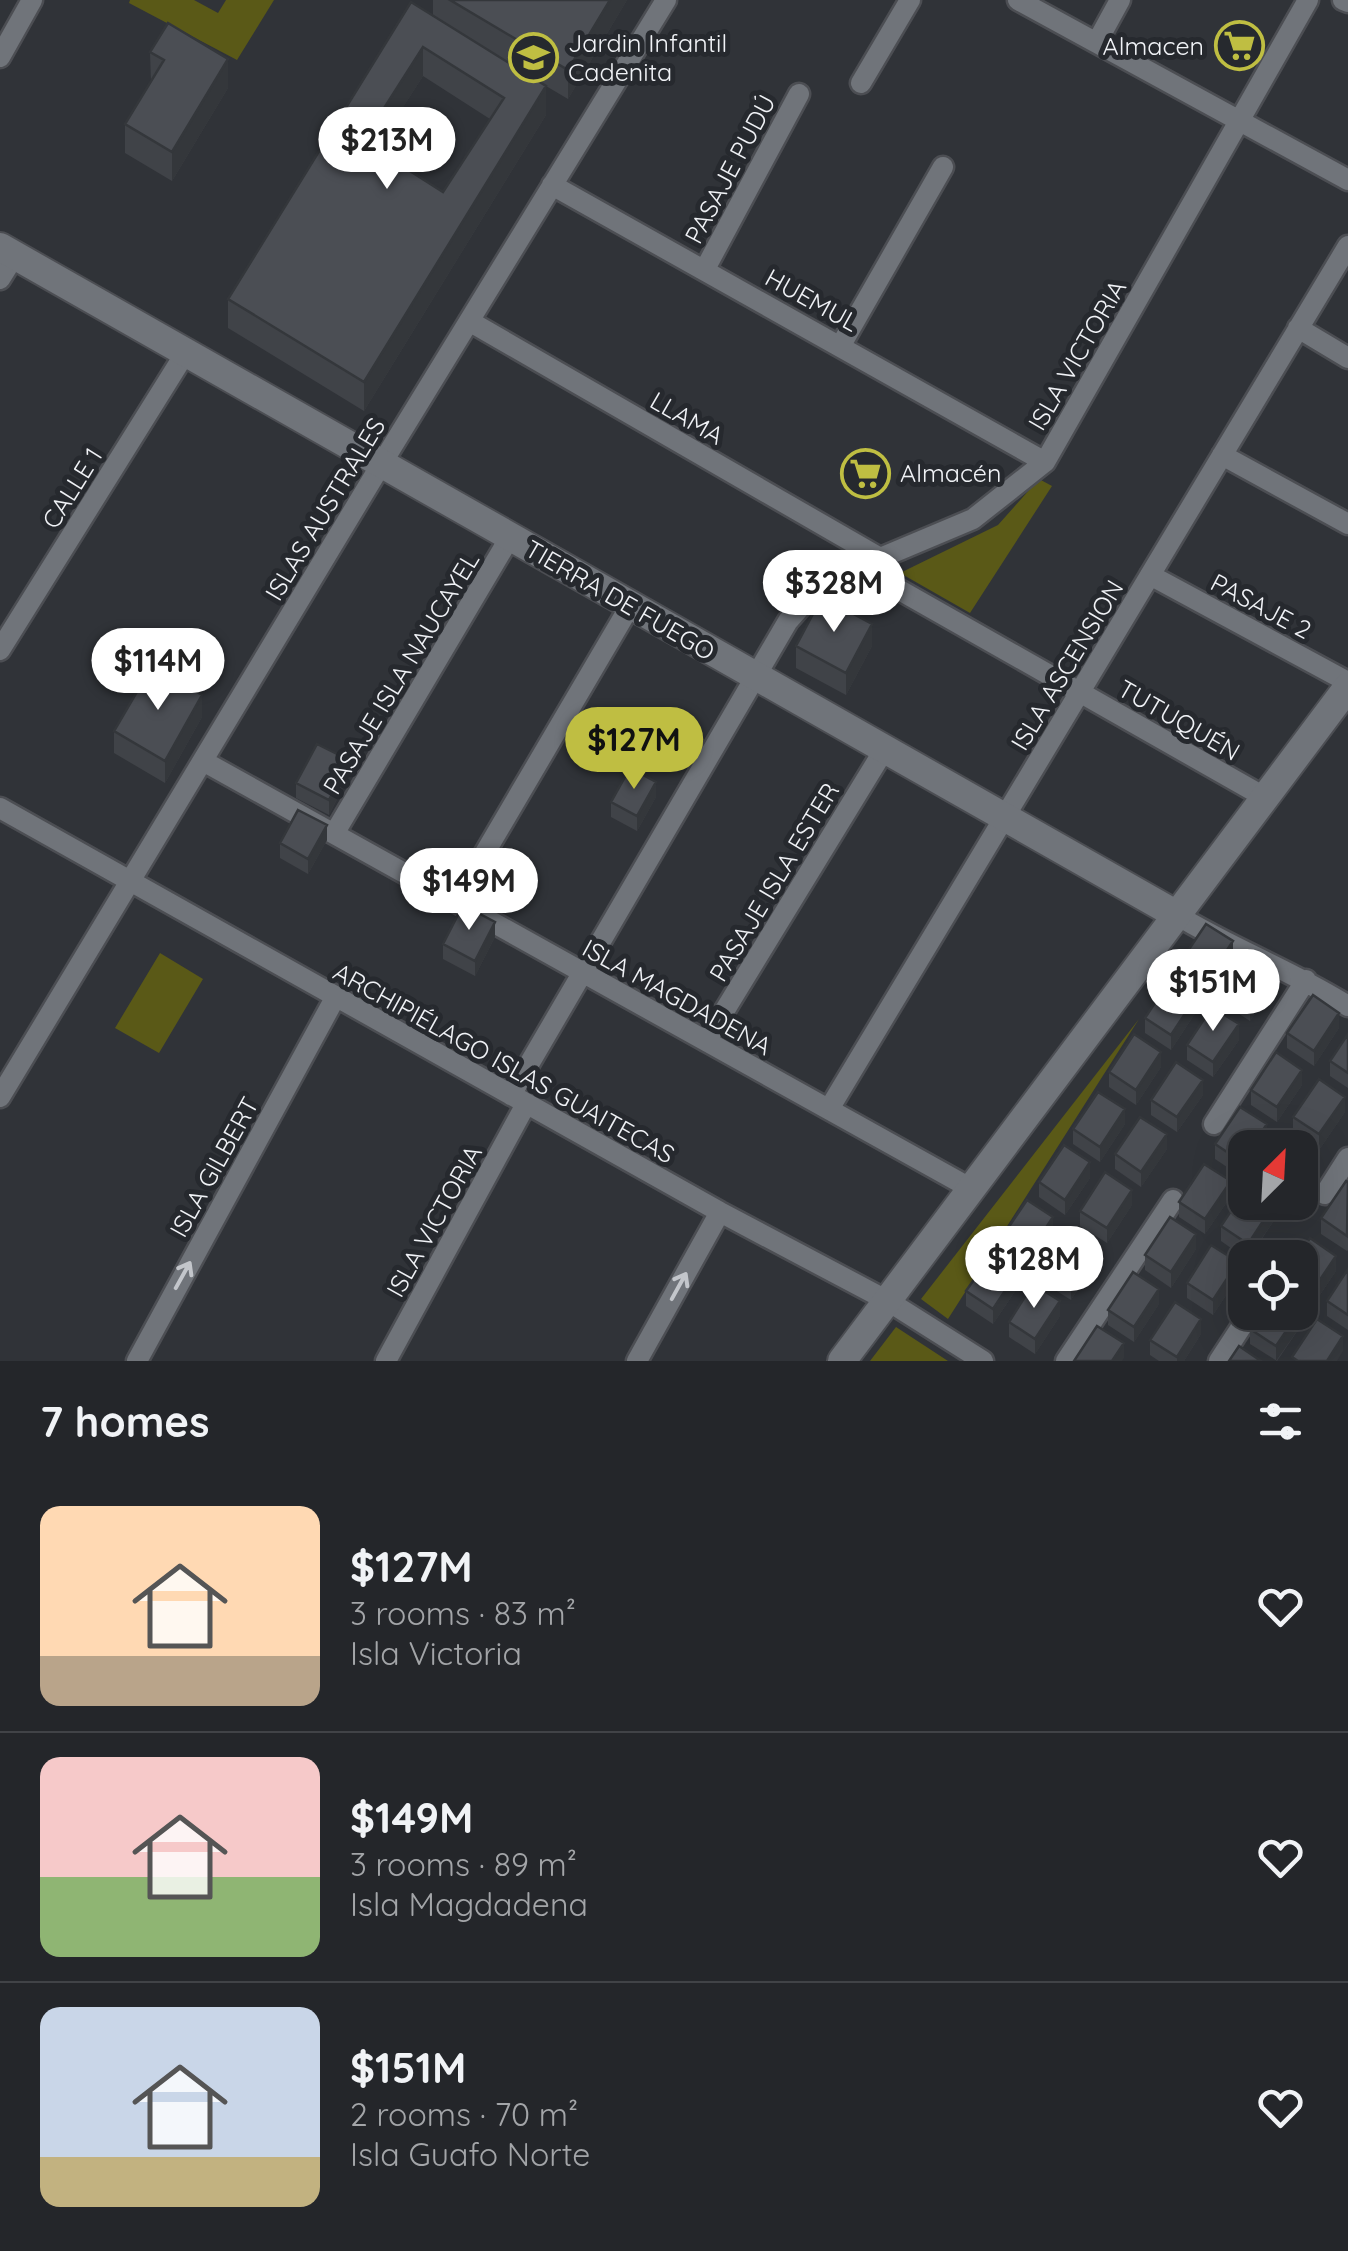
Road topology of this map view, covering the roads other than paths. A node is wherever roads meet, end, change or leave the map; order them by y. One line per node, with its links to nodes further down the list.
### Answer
1 (32, 0): 8 (street)
2 (666, 0): 14 (street, ISLAS AUSTRALES)
3 (910, 0): 9 (street)
4 (1018, 0): 7 (street)
5 (1120, 0): 7 (street)
6 (1308, 0): 11 (street, ISLA VICTORIA)
7 (1098, 42): 11 (street)
8 (0, 57)
9 (861, 83)
10 (798, 94): 17 (street, PASAJE PUDÚ)
11 (1242, 122): 13 (street); 24 (street, ISLA VICTORIA)
12 (943, 167): 20 (street)
13 (1348, 180)
14 (552, 186): 17 (street, HUEMUL); 18 (street, ISLAS AUSTRALES)
15 (1348, 246): 19 (street, ISLA ASCENSION)
16 (5, 260): 21 (street, TIERRA DE FUEGO)
17 (704, 269): 20 (street, HUEMUL)
18 (469, 321): 25 (street, ISLAS AUSTRALES); 28 (street, LLAMA)
19 (1298, 328): 22 (street); 23 (street, ISLA ASCENSION)
20 (840, 345): 24 (street, HUEMUL)
21 (186, 352): 25 (street, TIERRA DE FUEGO); 32 (street, CALLE 1)
22 (1348, 358)
23 (1222, 455): 26 (street); 30 (street, ISLA ASCENSION)
24 (1045, 462): 28 (street, ISLA VICTORIA)
25 (382, 463): 27 (street, TIERRA DE FUEGO); 37 (street, ISLAS AUSTRALES)
26 (1348, 524)
27 (510, 537): 31 (street, TIERRA DE FUEGO); 41 (street, PASAJE ISLA NAUCAYEL)
28 (880, 558): 29 (street, ISLA VICTORIA)
29 (858, 568): 33 (street, ISLA VICTORIA); 35 (street, TUTUQUÉN)
30 (1150, 575): 34 (street, PASAJE 2); 35 (street, ISLA ASCENSION)
31 (630, 606): 33 (street, TIERRA DE FUEGO); 43 (street)
32 (0, 650)
33 (755, 677): 36 (street, TIERRA DE FUEGO); 45 (street, ISLA VICTORIA)
34 (1348, 684): 38 (street)
35 (1080, 692): 38 (street, TUTUQUÉN); 40 (street, ISLA ASCENSION)
36 (884, 750): 40 (street, TIERRA DE FUEGO); 49 (street, PASAJE ISLA ESTER)
37 (204, 761): 41 (street, ISLA MAGDADENA); 42 (street, ISLAS AUSTRALES)
38 (1266, 798): 44 (street)
39 (0, 808): 42 (street, ARCHIPIÉLAGO ISLAS GUAITECAS)
40 (1004, 818): 44 (street, TIERRA DE FUEGO); 52 (street, ISLA ASCENSION)
41 (334, 834): 43 (street, ISLA MAGDADENA)
42 (130, 884): 48 (street, ARCHIPIÉLAGO ISLAS GUAITECAS); 50 (street, ISLAS AUSTRALES)
43 (456, 902): 45 (street, ISLA MAGDADENA)
44 (1177, 915): 46 (street, TIERRA DE FUEGO); 55 (street)
45 (583, 973): 49 (street, ISLA MAGDADENA); 51 (street, ISLA VICTORIA)
46 (1306, 980): 47 (street, TIERRA DE FUEGO); 53 (street)
47 (1345, 996)
48 (335, 998): 51 (street, ARCHIPIÉLAGO ISLAS GUAITECAS); 61 (street, ISLA GILBERT, one-way to 48)
49 (706, 1041): 52 (street, ISLA MAGDADENA)
50 (0, 1096)
51 (519, 1100): 58 (street, ARCHIPIÉLAGO ISLAS GUAITECAS); 62 (street, ISLA VICTORIA)
52 (829, 1110): 55 (street, ISLA MAGDADENA)
53 (1214, 1124)
54 (1348, 1158): 56 (street)
55 (970, 1188): 59 (street)
56 (1324, 1194)
57 (1173, 1200): 66 (street)
58 (720, 1212): 59 (street, ARCHIPIÉLAGO ISLAS GUAITECAS); 63 (street, one-way to 58)
59 (888, 1301): 64 (street); 65 (street, ARCHIPIÉLAGO ISLAS GUAITECAS)
60 (1239, 1330): 67 (street)
61 (136, 1361)
62 (386, 1361)
63 (637, 1361)
64 (842, 1361)
65 (983, 1361)
66 (1066, 1361)
67 (1219, 1361)

